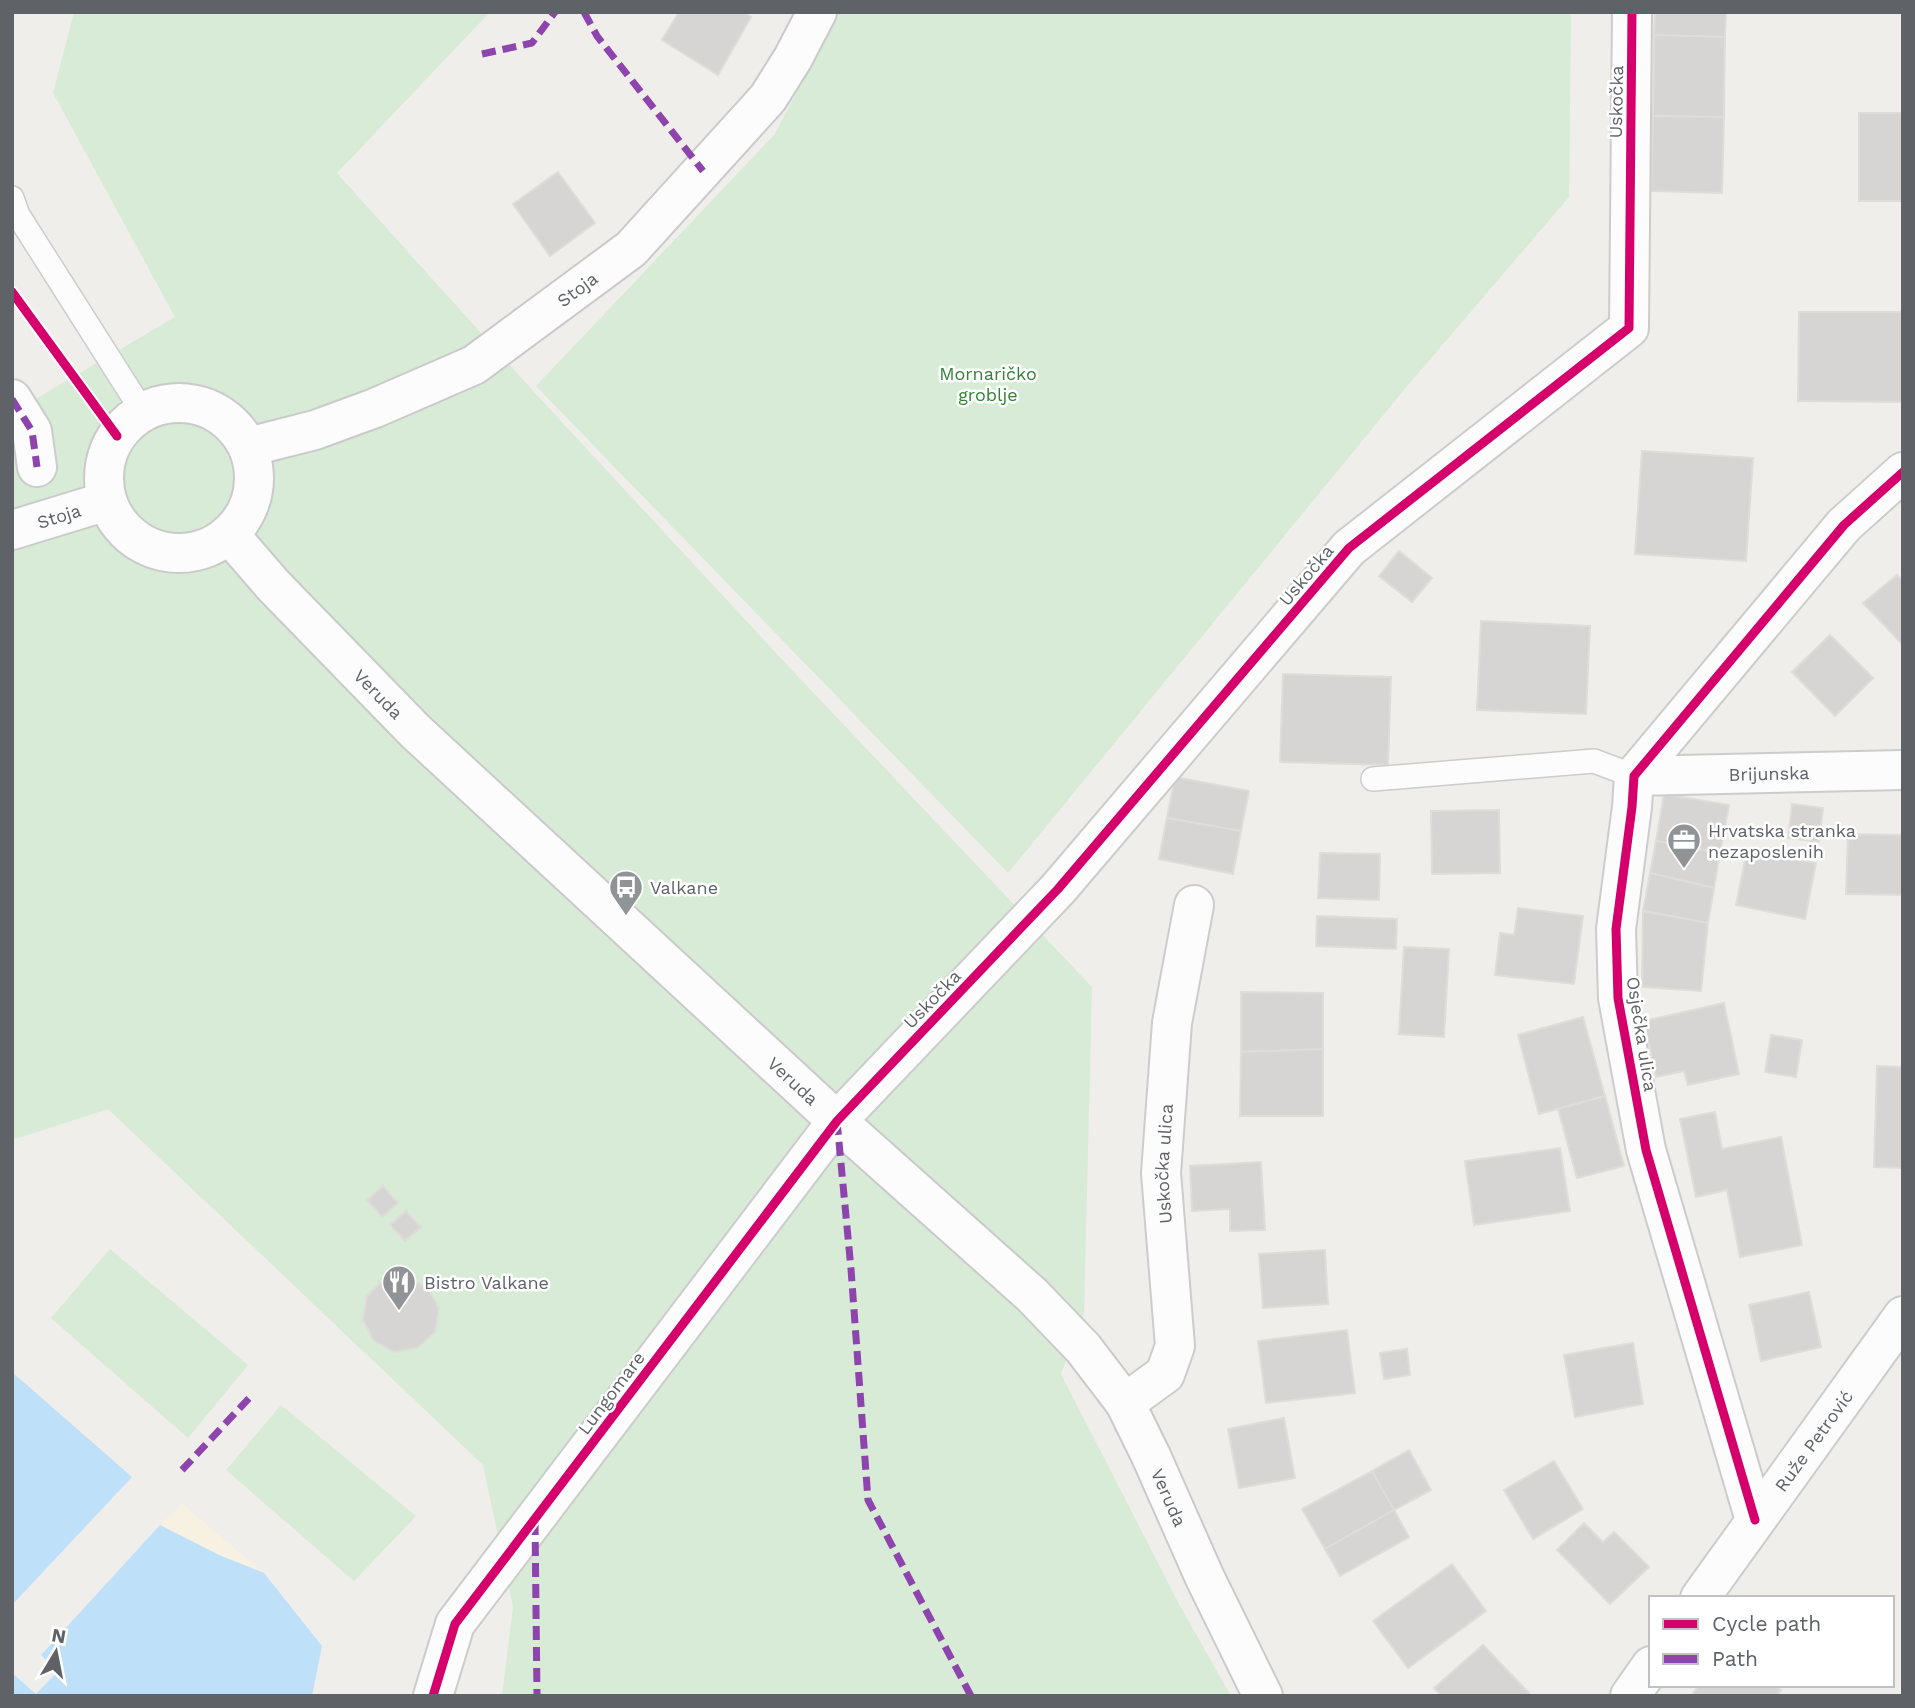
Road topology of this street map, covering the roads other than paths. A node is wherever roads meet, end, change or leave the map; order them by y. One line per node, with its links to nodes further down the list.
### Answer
1 (817, 12): 6 (street, Stoja)
2 (1632, 12): 16 (street, Uskočka)
3 (14, 208): 5 (lane)
4 (12, 399): 7 (street)
5 (143, 412): 6 (street); 9 (street)
6 (248, 447): 11 (street)
7 (37, 467)
8 (1903, 472): 13 (street)
9 (107, 500): 10 (street, Stoja); 11 (street)
10 (12, 530)
11 (229, 534): 16 (street, Veruda)
12 (1903, 770): 13 (street, Brijunska)
13 (1634, 776): 14 (lane); 19 (street, Osječka ulica)
14 (1373, 779)
15 (1194, 905): 18 (street, Uskočka ulica)
16 (837, 1121): 18 (street, Veruda); 22 (street, Lungomare)
17 (1903, 1316): 19 (street, Ruže Petrović)
18 (1125, 1403): 23 (street, Veruda)
19 (1755, 1520): 20 (street, Ruže Petrović)
20 (1701, 1596)
21 (1649, 1669): 24 (street)
22 (433, 1696)
23 (1263, 1696)
24 (1629, 1696)

